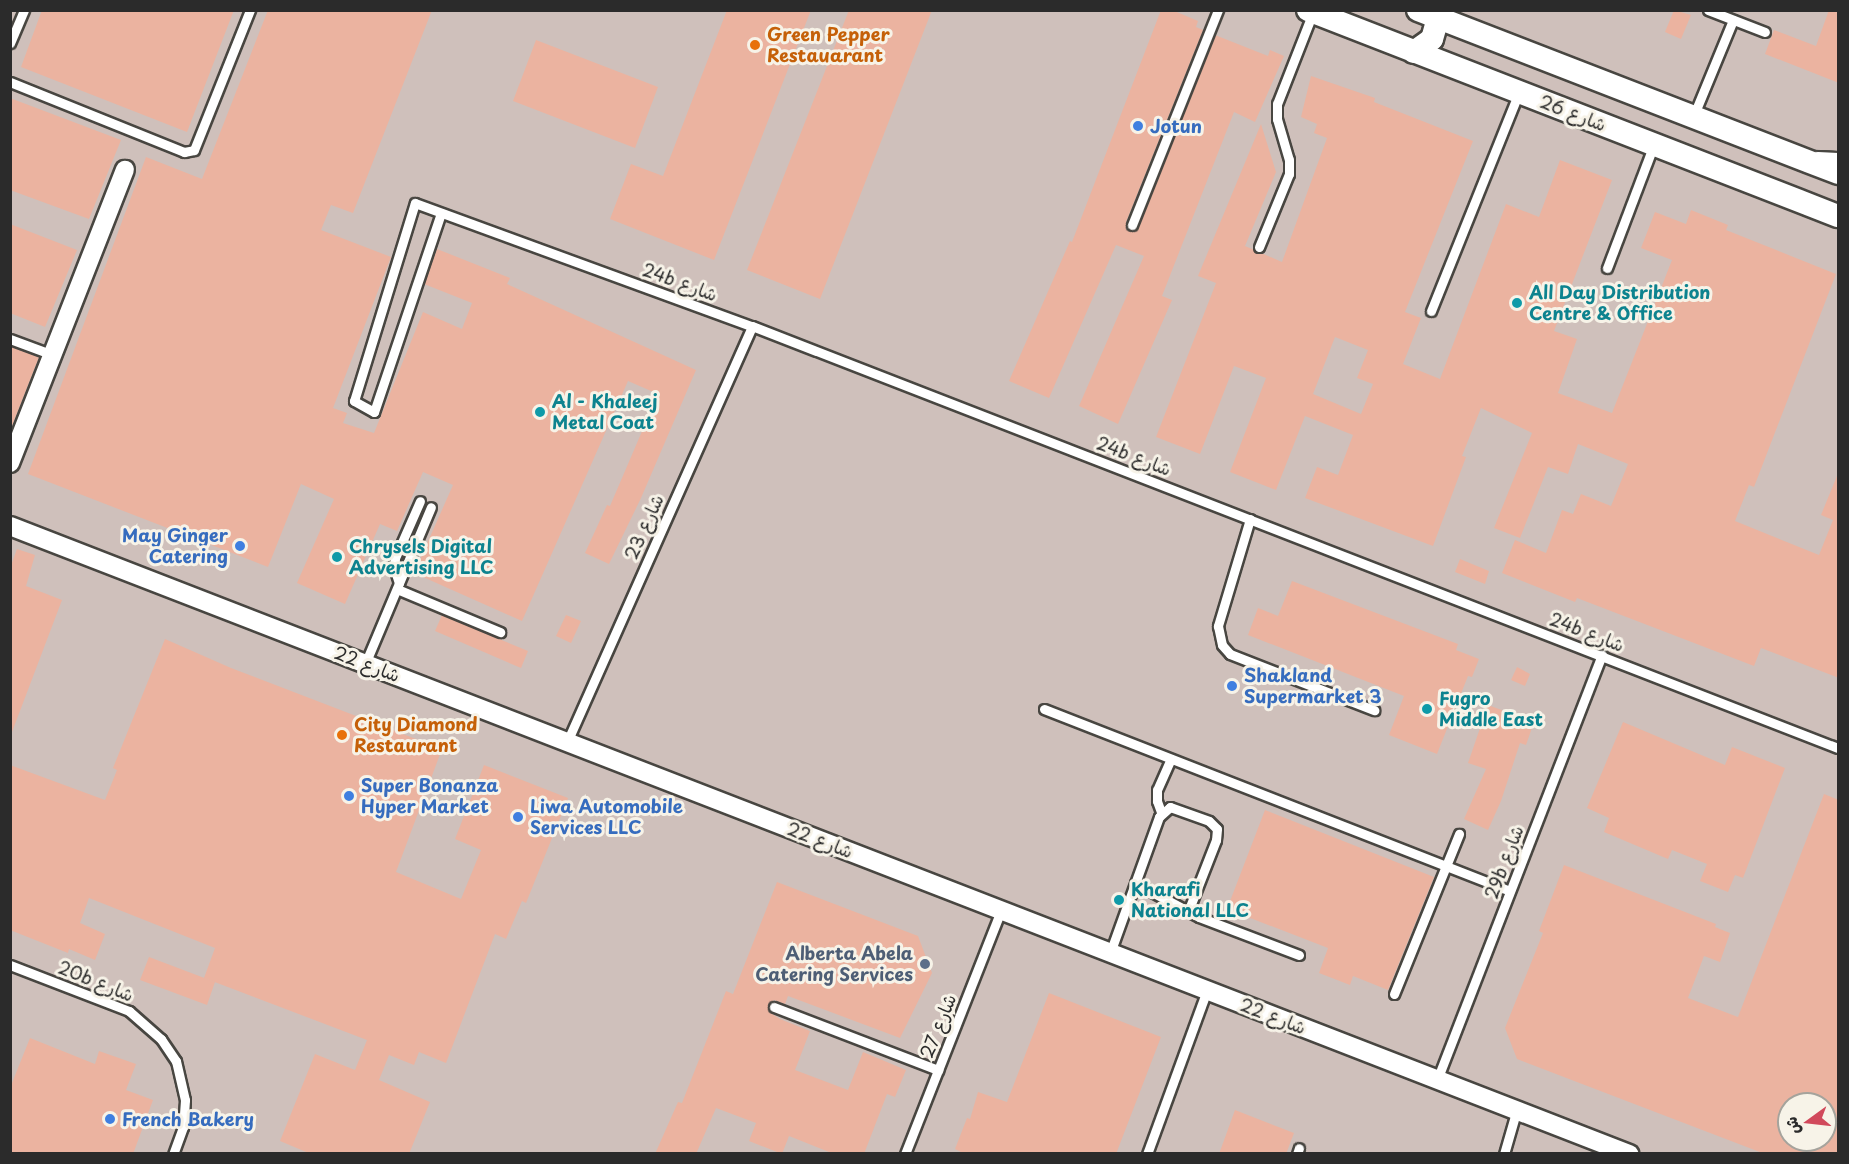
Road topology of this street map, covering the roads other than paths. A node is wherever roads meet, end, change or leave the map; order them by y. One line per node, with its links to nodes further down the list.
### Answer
1 (24, 10): 9 (lane)
2 (250, 10): 11 (lane)
3 (1218, 10): 21 (lane)
4 (1708, 10): 7 (lane)
5 (1311, 11): 10 (street, شارع 26); 22 (lane)
6 (1428, 14): 10 (street); 13 (street)
7 (1733, 20): 8 (lane); 13 (lane)
8 (1765, 32)
9 (10, 43)
10 (1414, 52): 12 (street, شارع 26)
11 (10, 82)
12 (1519, 92): 14 (street, شارع 26); 24 (lane)
13 (1693, 117): 15 (street)
14 (1654, 144): 20 (street, شارع 26); 23 (lane)
15 (1791, 154): 16 (lane); 18 (street)
16 (1839, 157)
17 (125, 170): 27 (street)
18 (1839, 173)
19 (441, 213): 19 (lane, 24b شارع); 25 (lane, 24b شارع)
20 (1839, 216)
21 (1132, 225)
22 (1259, 247)
23 (1607, 268)
24 (1431, 311)
25 (752, 326): 31 (lane, 24b شارع); 39 (lane, شارع 23)
26 (10, 339): 27 (lane)
27 (53, 355): 28 (street)
28 (10, 463)
29 (420, 501): 33 (lane)
30 (431, 507): 33 (lane)
31 (1250, 519): 35 (lane, 24b شارع); 38 (lane)
32 (10, 526): 36 (street, شارع 22)
33 (398, 586): 34 (lane); 36 (lane)
34 (500, 632)
35 (1602, 655): 40 (lane, 24b شارع); 46 (lane, 29b شارع)
36 (365, 664): 39 (street, شارع 22)
37 (1044, 709): 41 (lane)
38 (1374, 710)
39 (567, 742): 47 (street, شارع 22)
40 (1839, 748)
41 (1171, 759): 42 (lane); 44 (lane)
42 (1161, 812): 45 (lane); 48 (lane)
43 (1459, 834): 44 (lane)
44 (1446, 866): 46 (lane); 53 (lane)
45 (1135, 883): 48 (lane); 49 (lane)
46 (1510, 891): 56 (lane, 29b شارع)
47 (1001, 910): 49 (street, شارع 22); 55 (lane, شارع 27)
48 (1188, 912): 50 (lane)
49 (1110, 952): 52 (street, شارع 22)
50 (1299, 955)
51 (10, 965): 58 (lane, 20b شارع)
52 (1207, 990): 56 (street, شارع 22); 60 (lane)
53 (1394, 994)
54 (774, 1007): 55 (lane)
55 (938, 1070): 59 (lane, شارع 27)
56 (1437, 1080): 57 (street, شارع 22)
57 (1517, 1109): 61 (lane); 62 (street, شارع 22)
58 (173, 1154)
59 (905, 1154)
60 (1148, 1154)
61 (1504, 1154)
62 (1629, 1154)

